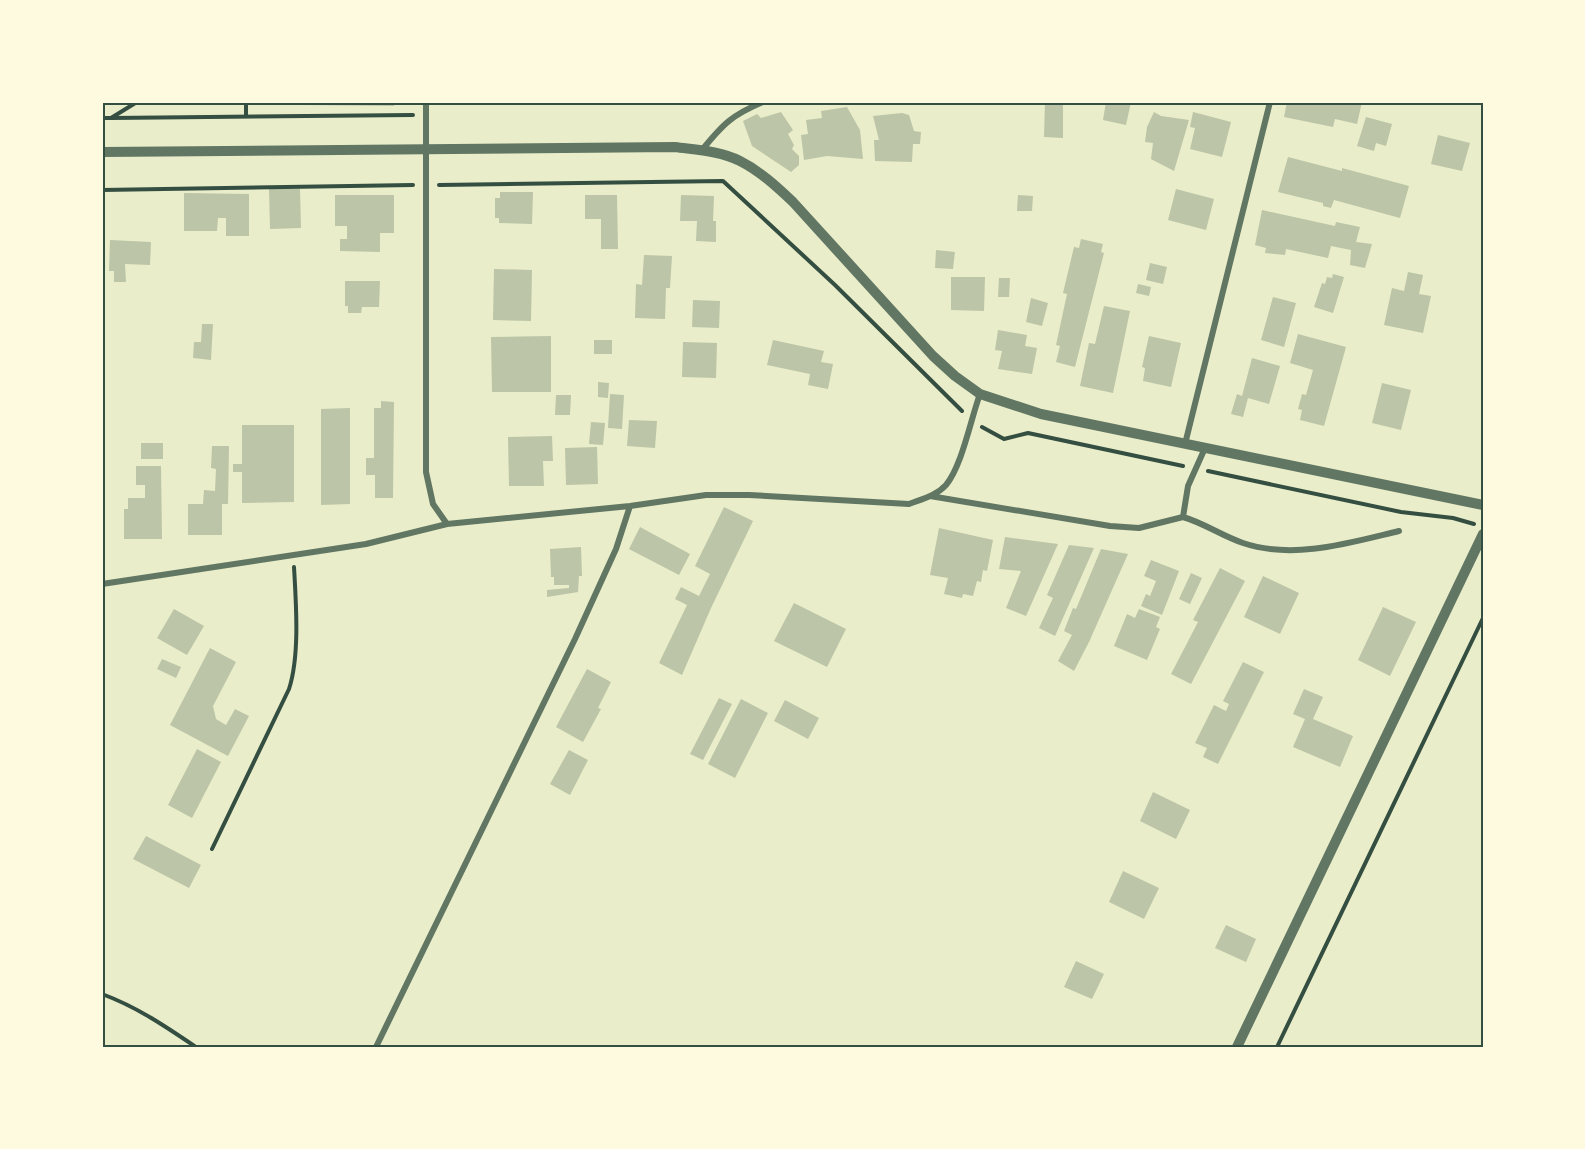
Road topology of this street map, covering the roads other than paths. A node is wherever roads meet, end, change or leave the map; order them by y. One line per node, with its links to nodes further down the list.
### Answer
1 (426, 102): 4 (street)
2 (763, 102): 5 (street)
3 (1270, 102): 8 (street)
4 (426, 148): 5 (street); 6 (street); 14 (street)
5 (702, 150): 7 (street)
6 (102, 152)
7 (980, 394): 8 (street); 10 (street)
8 (1185, 444): 9 (street)
9 (1205, 448): 11 (street); 13 (street)
10 (930, 496): 12 (street); 13 (street)
11 (1483, 505)
12 (630, 506): 14 (street); 18 (street)
13 (1182, 517): 15 (street)
14 (447, 524): 17 (street)
15 (1399, 531)
16 (1483, 534): 19 (street)
17 (102, 584)
18 (376, 1047)
19 (1237, 1047)

